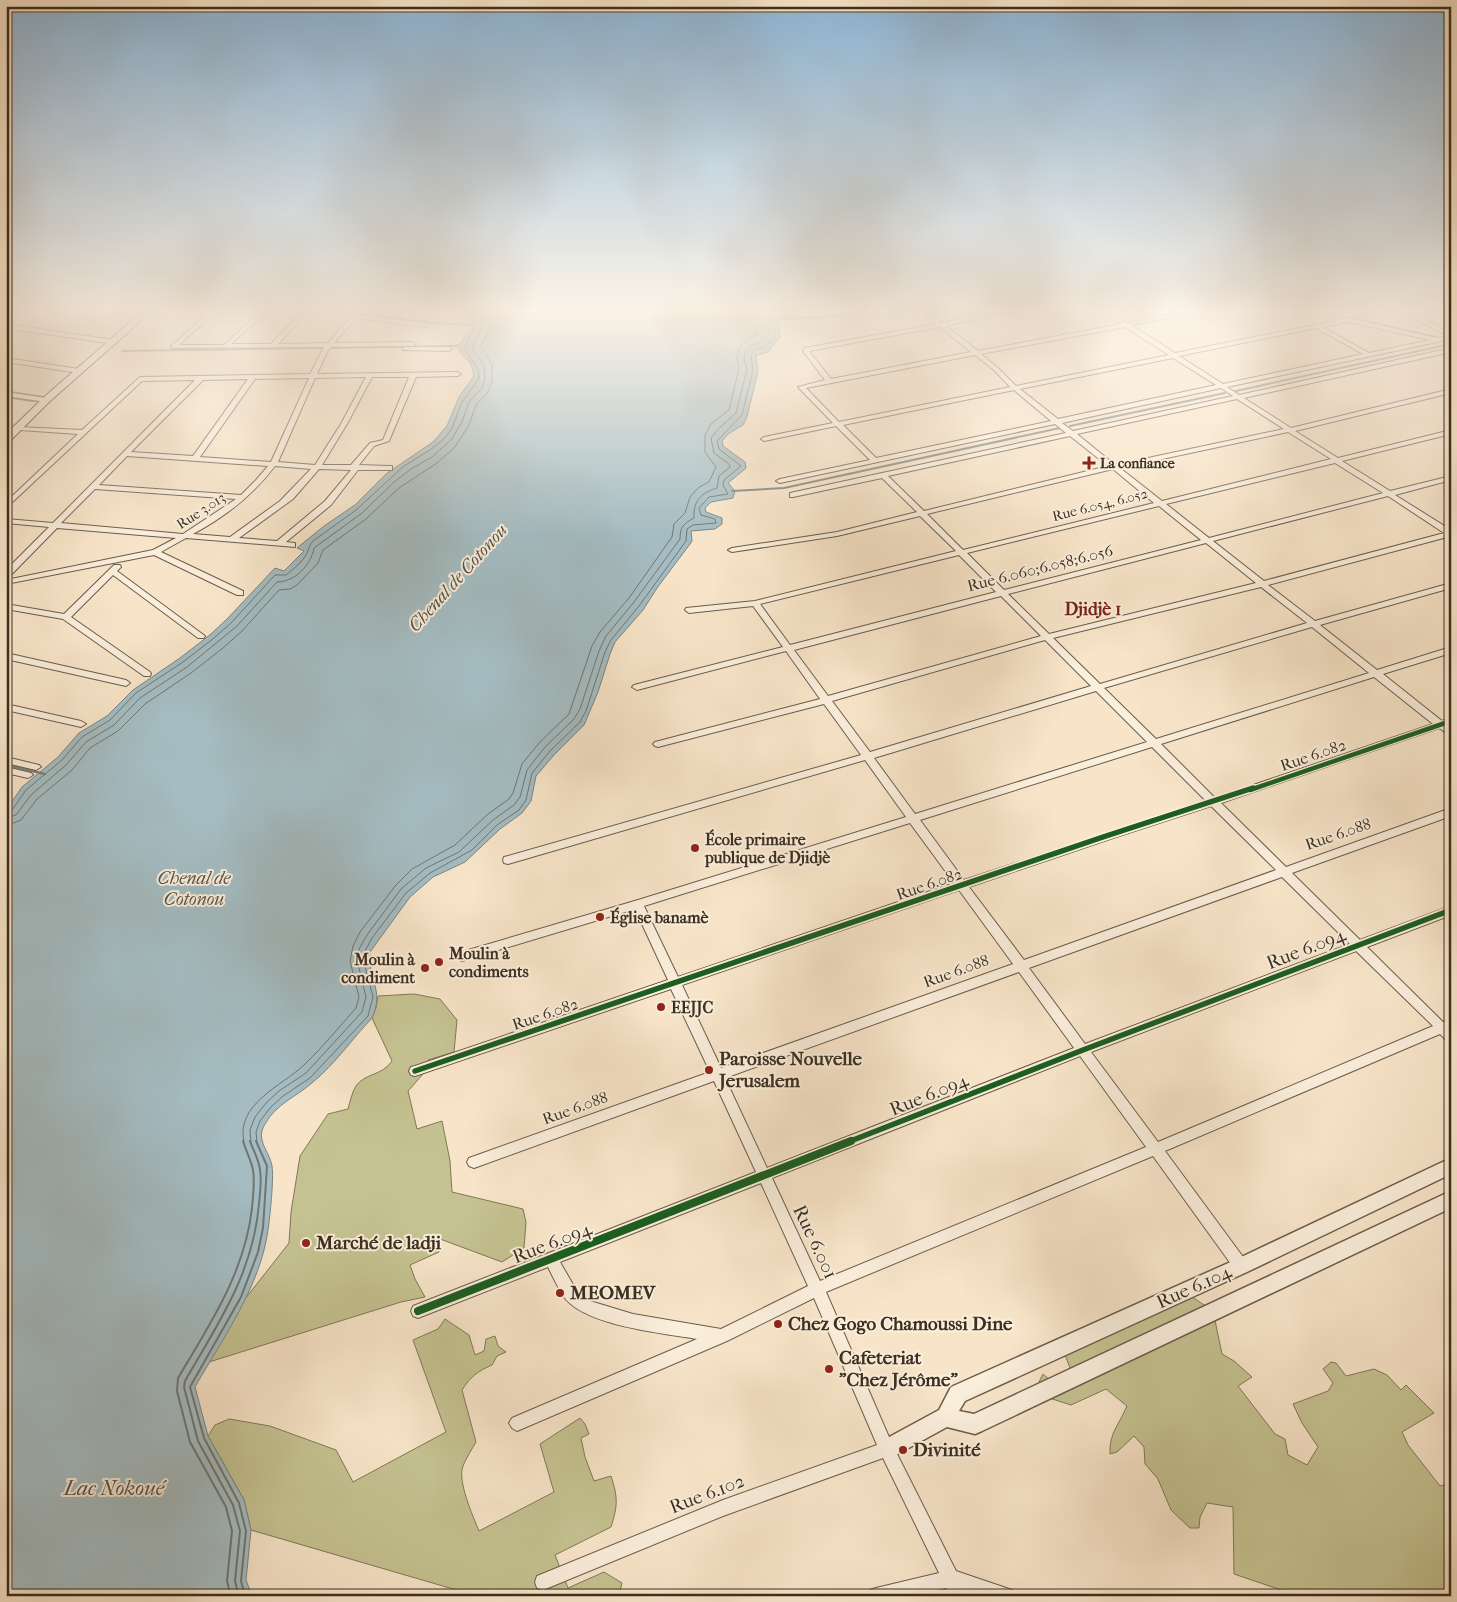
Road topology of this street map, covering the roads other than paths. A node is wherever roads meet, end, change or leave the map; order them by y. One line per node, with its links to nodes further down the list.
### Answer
1 (62, 386): 20 (main road)
2 (133, 386): 25 (street)
3 (193, 386): 30 (street)
4 (248, 386): 31 (street)
5 (308, 386): 34 (street, Rue 3.013)
6 (365, 386): 35 (street)
7 (409, 386): 36 (street)
8 (808, 386): 22 (street)
9 (1013, 386): 14 (street)
10 (1026, 386): 14 (street)
11 (1221, 386): 15 (street)
12 (1234, 386): 15 (street)
13 (1285, 386): 18 (street)
14 (1015, 388): 21 (street); 22 (street)
15 (1224, 388): 18 (street); 21 (street)
16 (1451, 391): 24 (street)
17 (6, 394): 20 (street)
18 (1237, 396): 24 (street); 27 (street)
19 (6, 401): 20 (street)
20 (42, 403): 23 (main road)
21 (1057, 422): 27 (street); 33 (street)
22 (838, 424): 28 (street); 33 (street)
23 (20, 428): 25 (street); 29 (main road)
24 (1289, 430): 32 (street); 38 (street)
25 (84, 432): 48 (street)
26 (1451, 432): 32 (street, Rue 6.054, 6.052)
27 (1071, 434): 38 (street); 39 (street)
28 (764, 439)
29 (6, 440)
30 (125, 454): 31 (street); 43 (street)
31 (195, 459): 34 (street)
32 (1337, 460): 44 (street); 47 (street, Rue 6.054, 6.052)
33 (874, 461): 42 (street)
34 (274, 463): 35 (street); 46 (street, Rue 3.013)
35 (317, 467): 36 (street); 54 (street)
36 (354, 468): 37 (street); 56 (street)
37 (389, 468)
38 (1114, 468): 47 (street); 49 (street)
39 (884, 475): 42 (street); 49 (street)
40 (1451, 478): 44 (street, Rue 6.060;6.058;6.056)
41 (780, 482): 42 (street)
42 (811, 482): 45 (street)
43 (93, 487): 46 (street); 51 (street)
44 (1388, 494): 52 (street); 55 (street, Rue 6.060;6.058;6.056)
45 (793, 495)
46 (242, 497): 53 (street, Rue 3.013)
47 (1160, 504): 55 (street); 60 (street, Rue 6.054, 6.052)
48 (6, 506)
49 (923, 514): 58 (street); 60 (street)
50 (6, 521): 51 (street)
51 (54, 526): 53 (street); 63 (street)
52 (1450, 533): 65 (street)
53 (186, 536): 54 (street); 59 (street, Rue 3.013)
54 (230, 540): 56 (street)
55 (1207, 540): 65 (street); 68 (street, Rue 6.060;6.058;6.056)
56 (280, 544): 57 (street)
57 (292, 545)
58 (732, 550)
59 (155, 552): 61 (street, Rue 3.013); 67 (street)
60 (961, 552): 68 (street); 69 (street, Rue 6.054, 6.052)
61 (126, 557): 62 (street); 64 (street, Rue 3.013)
62 (112, 571): 72 (street); 74 (street)
63 (6, 575)
64 (6, 582)
65 (1262, 584): 73 (street); 75 (street)
66 (1451, 586): 73 (street)
67 (240, 593)
68 (1002, 593): 75 (street); 76 (street, Rue 6.060;6.058;6.056)
69 (755, 602): 71 (street, Rue 6.054, 6.052); 76 (street)
70 (6, 606): 72 (street)
71 (689, 610)
72 (66, 617): 80 (street)
73 (1313, 624): 79 (street); 83 (street)
74 (201, 636)
75 (1047, 637): 83 (street); 84 (street)
76 (788, 648): 82 (street, Rue 6.060;6.058;6.056); 84 (street)
77 (1451, 650): 79 (street)
78 (6, 656): 81 (street)
79 (1376, 673): 86 (street); 89 (street)
80 (147, 674)
81 (126, 683)
82 (637, 687)
83 (1098, 688): 89 (street); 91 (street)
84 (826, 700): 90 (street); 91 (street)
85 (6, 707): 87 (street)
86 (1446, 723): 88 (street); 96 (street, Rue 6.082)
87 (81, 724)
88 (1451, 733)
89 (1154, 743): 96 (street); 98 (street)
90 (658, 744)
91 (867, 756): 98 (street); 99 (street)
92 (6, 760): 93 (street)
93 (36, 767)
94 (6, 770): 95 (street)
95 (28, 775)
96 (1214, 802): 100 (street); 101 (street, Rue 6.082)
97 (1451, 812): 100 (street, Rue 6.088)
98 (912, 817): 101 (street); 102 (street)
99 (508, 860)
100 (1283, 871): 104 (street); 106 (street, Rue 6.088)
101 (962, 886): 106 (street); 107 (street, Rue 6.082)
102 (638, 904): 105 (street); 107 (street, Rue 6.001)
103 (1451, 910): 104 (street, Rue 6.094)
104 (1358, 945): 108 (street); 110 (street, Rue 6.094)
105 (462, 956)
106 (1020, 965): 110 (street); 112 (street, Rue 6.088)
107 (674, 984): 111 (street, Rue 6.082); 112 (street, Rue 6.001)
108 (1446, 1026): 109 (street); 113 (street)
109 (1451, 1038)
110 (1083, 1050): 113 (street); 116 (street, Rue 6.094)
111 (415, 1071)
112 (717, 1074): 114 (street, Rue 6.088); 116 (street, Rue 6.001)
113 (1155, 1149): 119 (street); 120 (street)
114 (474, 1162)
115 (1451, 1166): 119 (street, Rue 6.104)
116 (764, 1177): 118 (street, Rue 6.094); 120 (street, Rue 6.001)
117 (1451, 1199): 123 (street, Rue 6.104)
118 (551, 1259): 121 (street, Rue 6.094); 122 (street)
119 (1241, 1266): 123 (street, Rue 6.104)
120 (816, 1290): 122 (street); 125 (street, Rue 6.001)
121 (418, 1311)
122 (722, 1336): 124 (street)
123 (946, 1417): 125 (street)
124 (517, 1423)
125 (887, 1448): 126 (street, Rue 6.001); 127 (street, Rue 6.102)
126 (951, 1578): 128 (street); 129 (street, Rue 6.001); 130 (street)
127 (543, 1582)
128 (876, 1596)
129 (959, 1596)
130 (1006, 1596)

